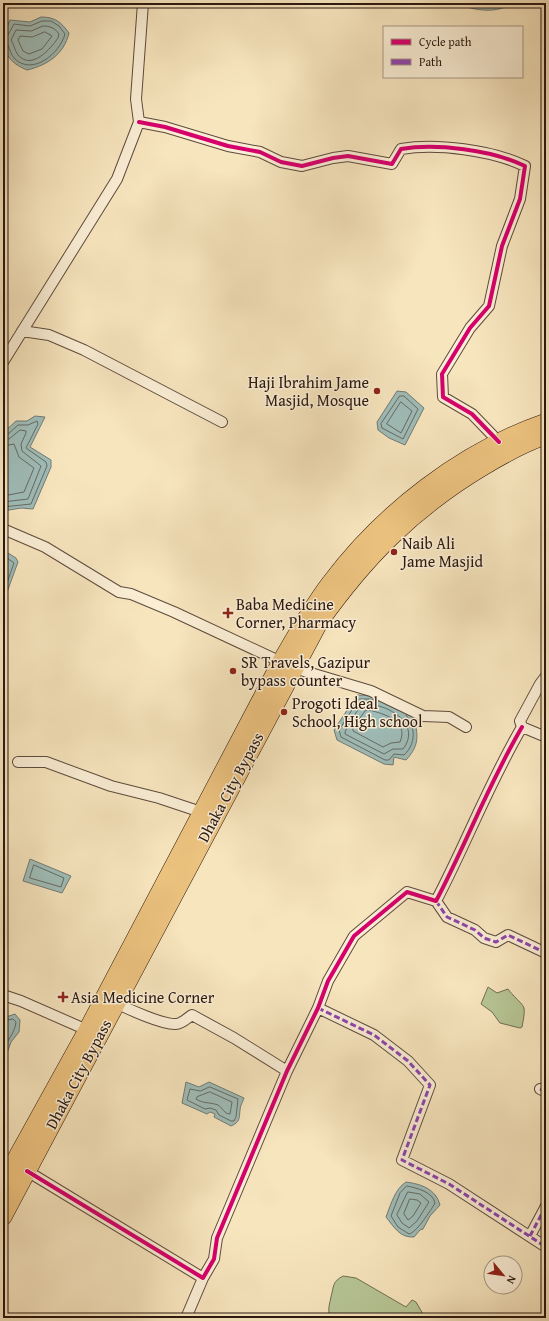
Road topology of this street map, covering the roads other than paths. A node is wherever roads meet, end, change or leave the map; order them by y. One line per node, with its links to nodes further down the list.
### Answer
1 (143, 3): 2 (street)
2 (139, 122): 3 (street); 8 (street)
3 (22, 331): 4 (street); 5 (street)
4 (3, 362)
5 (222, 422)
6 (546, 422): 8 (highway)
7 (546, 436): 10 (highway, Dhaka City Bypass)
8 (499, 442): 10 (highway)
9 (3, 529): 10 (street)
10 (287, 665): 13 (street); 16 (highway); 20 (highway, Dhaka City Bypass)
11 (546, 676): 12 (street)
12 (522, 727): 14 (street); 17 (street)
13 (466, 728)
14 (546, 737)
15 (18, 762): 16 (street)
16 (201, 812): 22 (highway)
17 (436, 901): 18 (street); 21 (street)
18 (546, 953)
19 (3, 995): 22 (street)
20 (116, 1003): 23 (street); 24 (highway, Dhaka City Bypass)
21 (318, 1008): 23 (street); 28 (street)
22 (86, 1030): 25 (highway)
23 (287, 1071): 30 (street)
24 (27, 1171): 27 (highway, Dhaka City Bypass); 30 (street)
25 (3, 1182)
26 (546, 1206): 28 (street)
27 (3, 1217)
28 (530, 1236): 29 (street)
29 (546, 1246)
30 (203, 1278): 31 (street)
31 (186, 1318)

